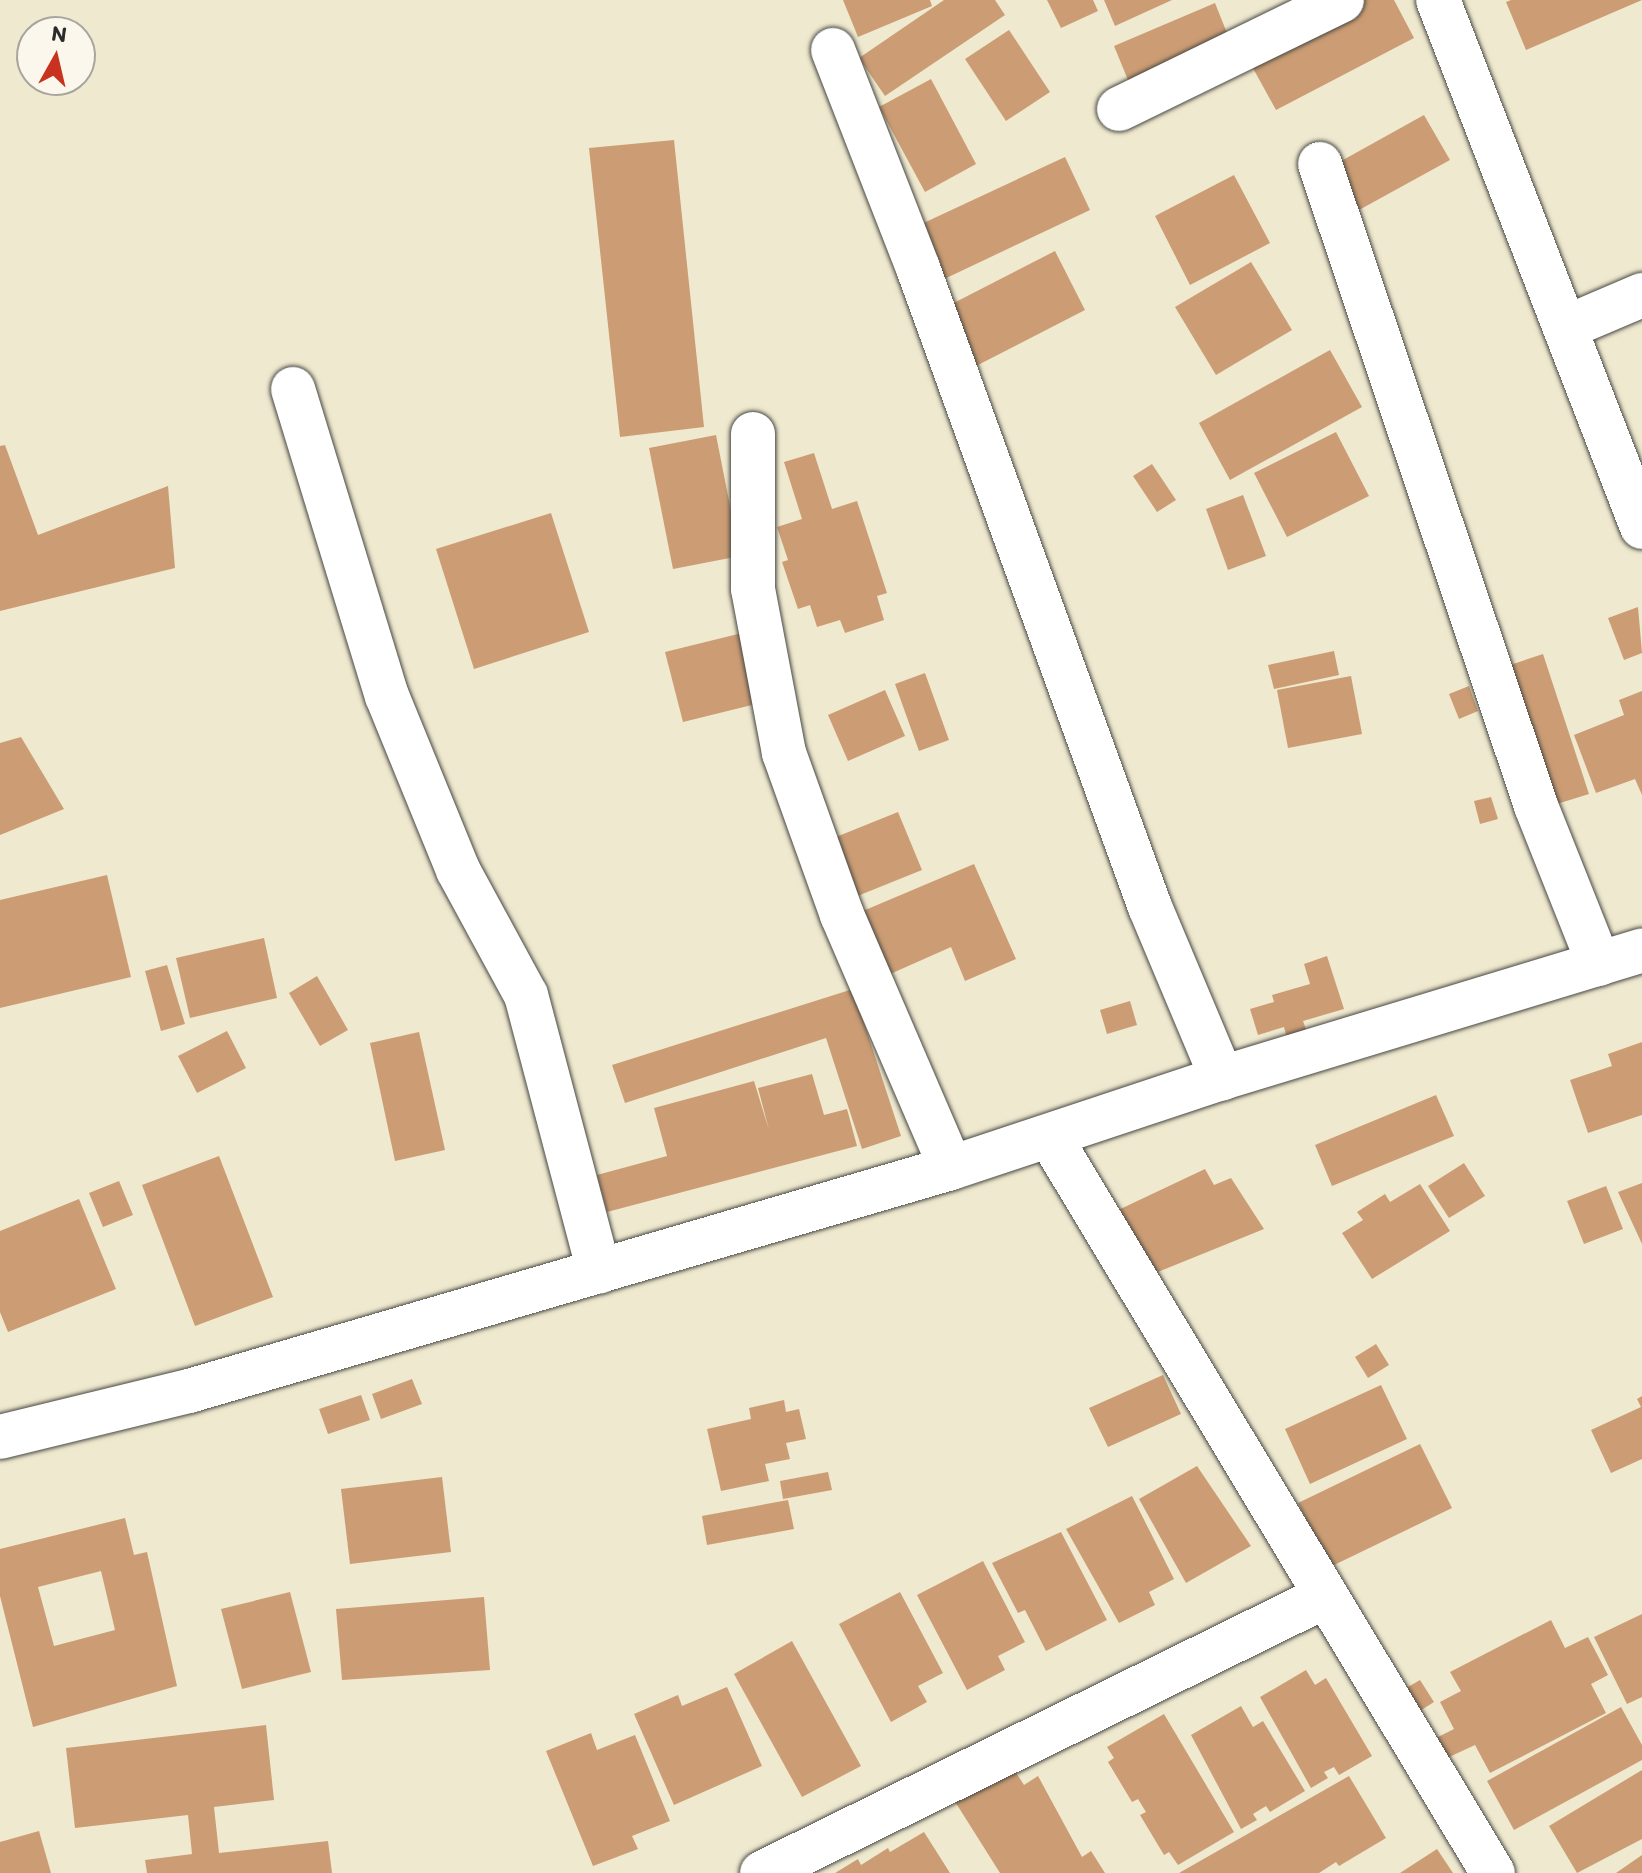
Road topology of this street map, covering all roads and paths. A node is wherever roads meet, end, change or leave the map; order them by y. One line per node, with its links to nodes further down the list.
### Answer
1 (1342, 0): 4 (street)
2 (1438, 0): 7 (street)
3 (833, 50): 13 (street)
4 (1119, 109)
5 (1320, 164): 12 (street)
6 (1642, 295): 7 (street)
7 (1567, 327): 10 (street)
8 (293, 389): 16 (street)
9 (753, 434): 15 (street)
10 (1642, 527)
11 (1642, 950): 12 (street)
12 (1599, 964): 13 (street)
13 (1222, 1078): 14 (street)
14 (1050, 1137): 15 (street); 18 (street)
15 (951, 1168): 16 (street)
16 (599, 1272): 17 (street)
17 (0, 1437)
18 (1326, 1596): 19 (street); 20 (street)
19 (762, 1873)
20 (1493, 1873)

